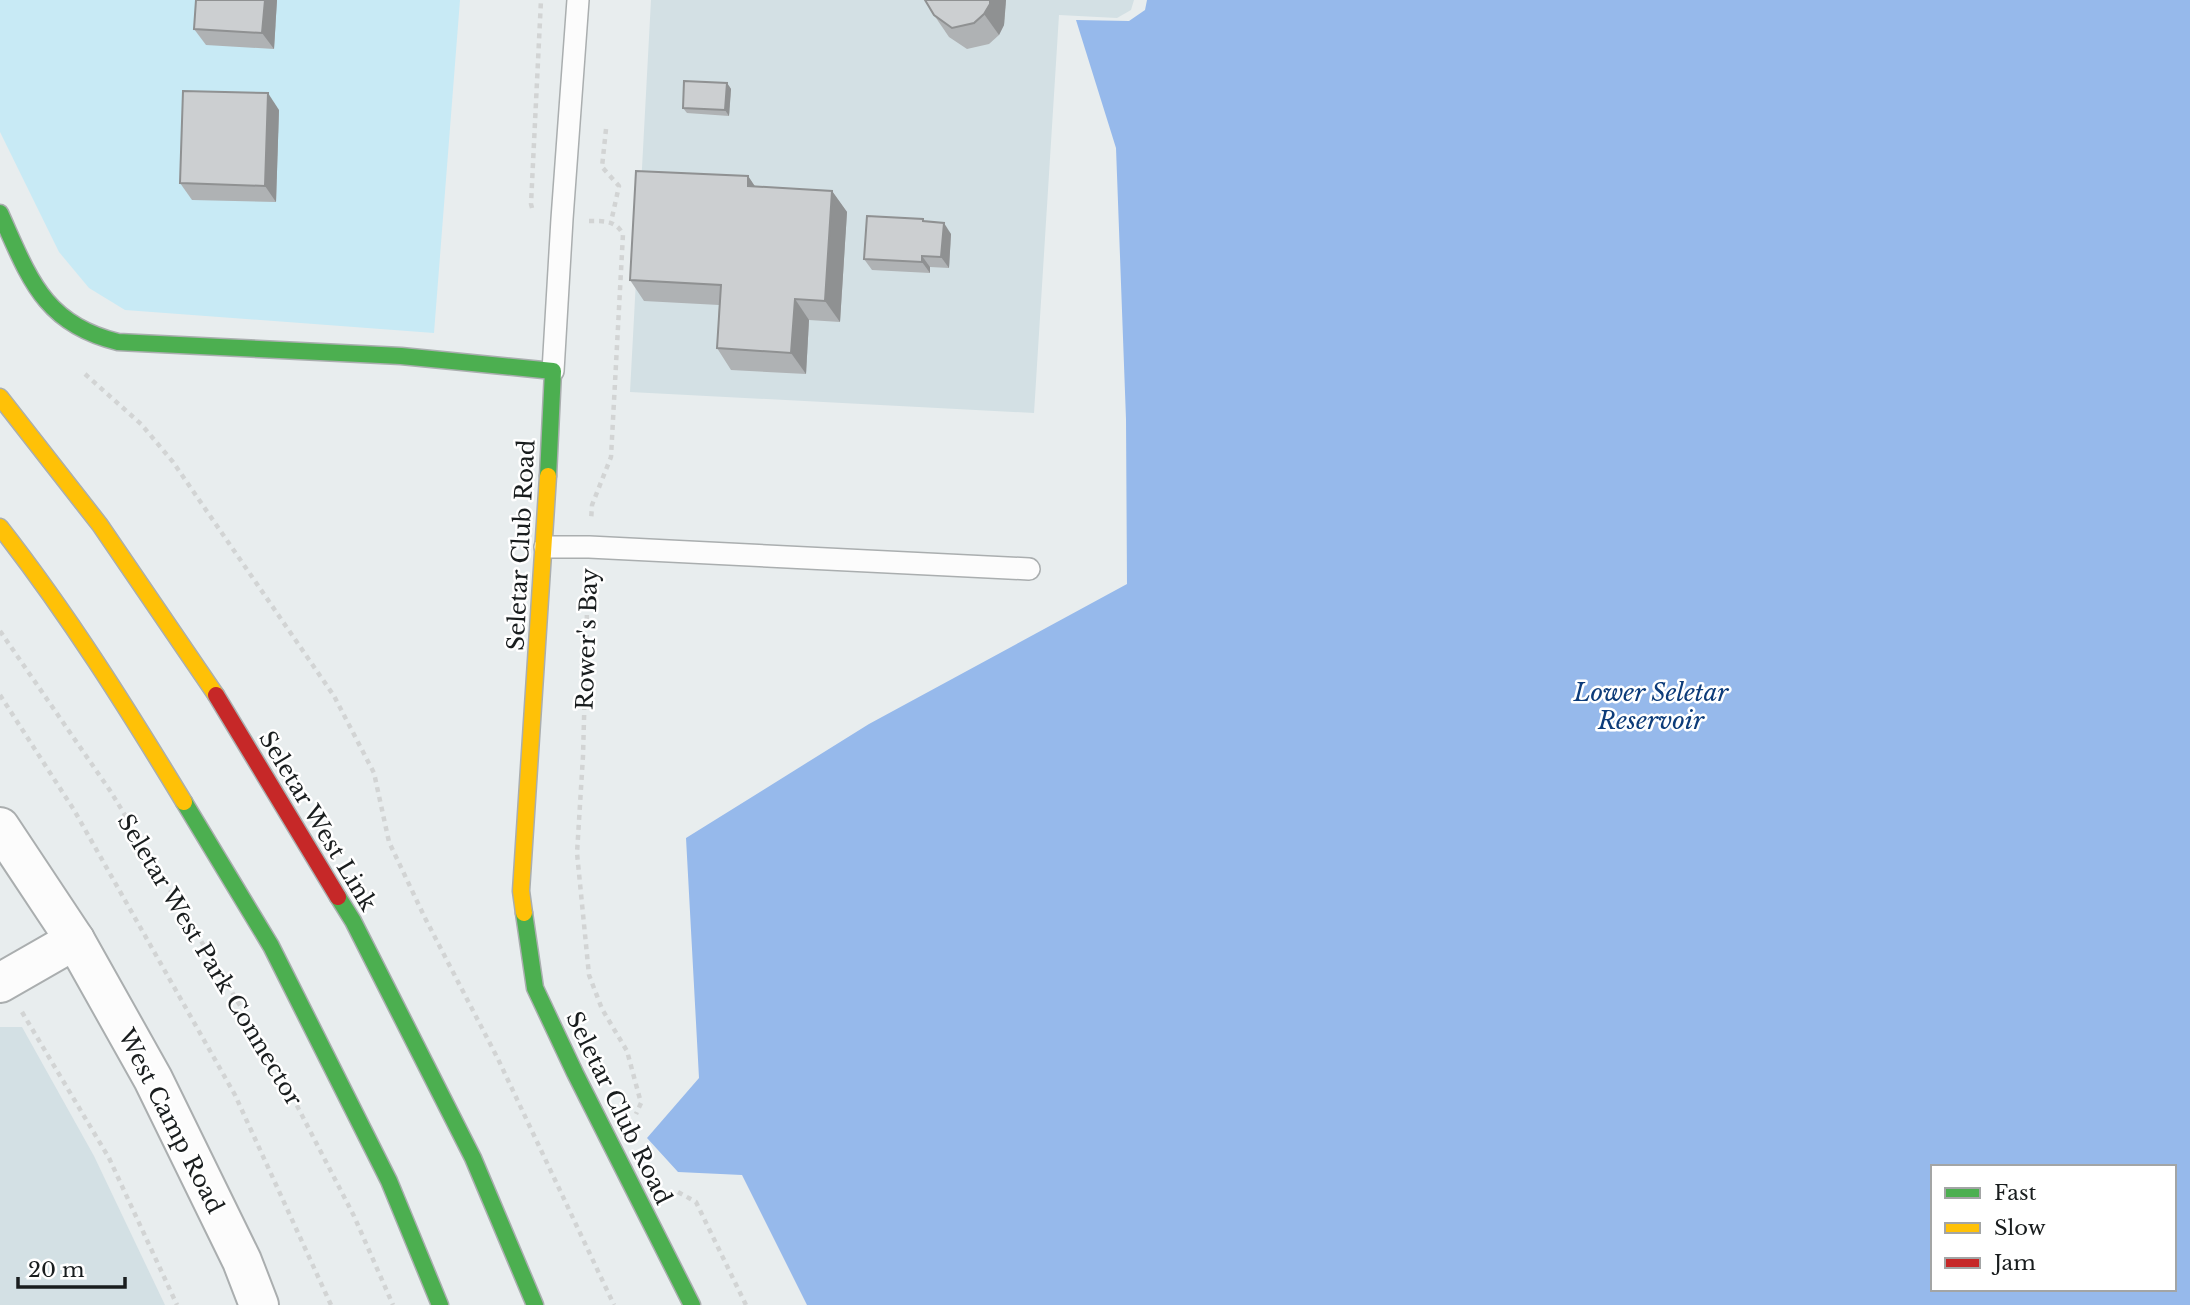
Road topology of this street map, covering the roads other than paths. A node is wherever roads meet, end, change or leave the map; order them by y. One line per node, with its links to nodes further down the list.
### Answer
1 (578, 0): 3 (lane)
2 (0, 214): 3 (main road)
3 (553, 371): 6 (main road, Seletar Club Road)
4 (0, 397): 13 (main road, Seletar West Link)
5 (0, 527): 12 (main road)
6 (545, 547): 7 (lane); 14 (main road, Seletar Club Road)
7 (1029, 569)
8 (0, 827): 9 (street, West Camp Road)
9 (75, 940): 10 (street); 11 (street, West Camp Road)
10 (2, 983)
11 (259, 1305)
12 (440, 1305)
13 (536, 1305)
14 (692, 1305)

